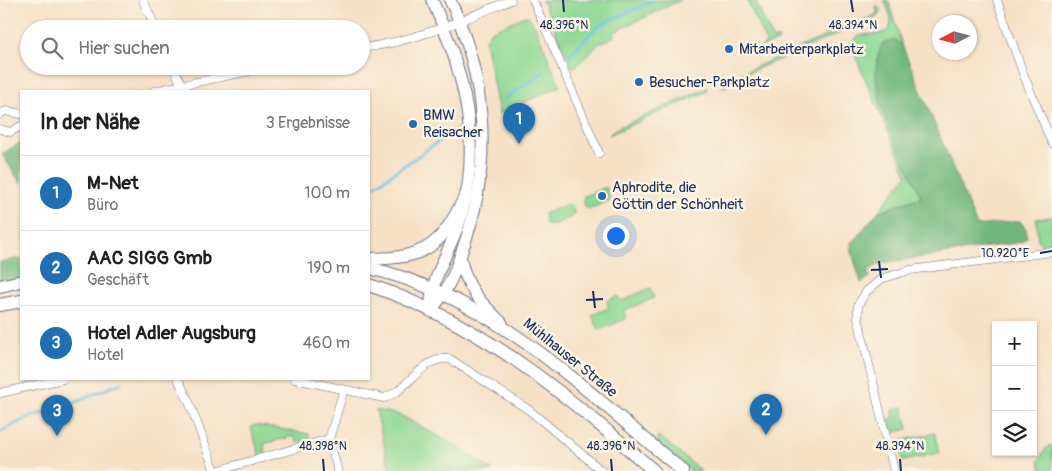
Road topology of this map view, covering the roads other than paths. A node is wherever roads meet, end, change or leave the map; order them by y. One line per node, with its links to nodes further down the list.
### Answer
1 (143, 0): 7 (street)
2 (432, 0): 9 (main road)
3 (450, 0): 8 (main road)
4 (511, 0): 8 (street)
5 (533, 0): 20 (street)
6 (997, 0): 19 (street)
7 (152, 20)
8 (459, 22): 9 (street); 23 (main road)
9 (444, 27): 10 (street); 21 (main road)
10 (370, 46)
11 (177, 75): 13 (street)
12 (230, 75): 13 (street)
13 (182, 85): 14 (street)
14 (159, 90)
15 (0, 114): 16 (street)
16 (20, 114)
17 (20, 127): 18 (street)
18 (0, 129)
19 (1052, 143)
20 (599, 153)
21 (466, 195): 24 (main road); 29 (main road)
22 (1052, 252): 46 (street)
23 (460, 257): 30 (main road); 34 (main road)
24 (370, 259)
25 (370, 268): 29 (main road, Mühlhauser Straße)
26 (20, 281): 28 (main road)
27 (370, 285): 33 (main road)
28 (0, 286)
29 (432, 289): 30 (main road, Mühlhauser Straße); 33 (main road)
30 (444, 295): 33 (main road); 34 (main road, Mühlhauser Straße)
31 (20, 301): 32 (main road)
32 (0, 305)
33 (430, 311): 44 (main road)
34 (508, 330): 45 (main road, Mühlhauser Straße)
35 (58, 380): 38 (street)
36 (178, 380): 41 (street)
37 (301, 380): 43 (street)
38 (0, 393)
39 (342, 396): 40 (street)
40 (329, 439): 41 (street); 42 (street)
41 (216, 471)
42 (338, 471)
43 (602, 471)
44 (654, 471)
45 (683, 471)
46 (894, 471)

